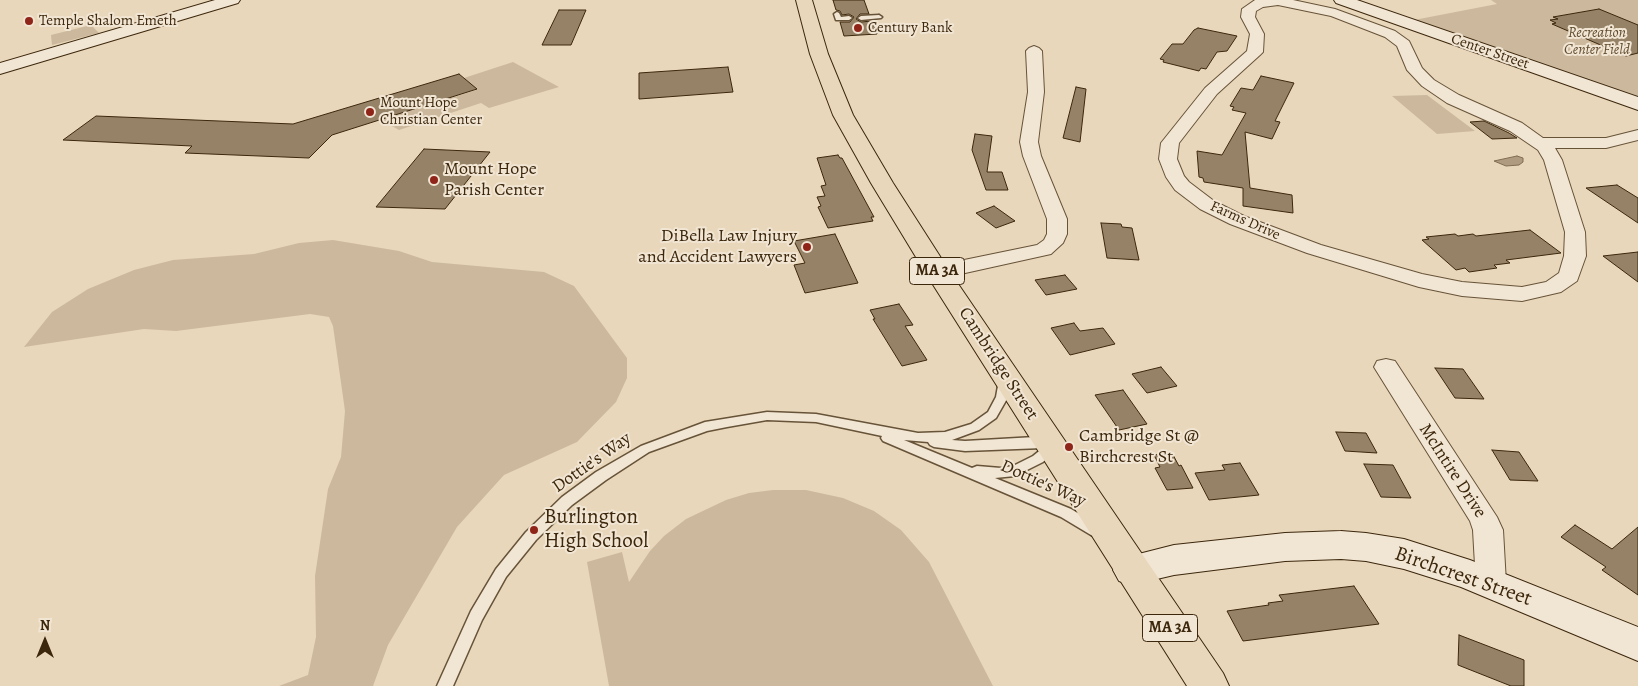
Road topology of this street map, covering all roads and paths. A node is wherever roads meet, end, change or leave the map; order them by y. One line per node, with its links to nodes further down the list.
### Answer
1 (232, 0): 9 (street)
2 (804, 0): 13 (main road, Cambridge Street / MA 3A)
3 (1342, 0): 10 (street, Center Street)
4 (837, 14): 6 (lane)
5 (879, 17): 7 (lane)
6 (850, 18)
7 (861, 18)
8 (1034, 51): 13 (street)
9 (0, 69)
10 (1638, 104)
11 (1638, 135): 12 (street)
12 (1541, 143): 12 (street, Farms Drive)
13 (938, 272): 15 (main road, Cambridge Street / MA 3A)
14 (1386, 367): 21 (street, McIntire Drive)
15 (1006, 376): 17 (lane, Dottie's Way); 18 (main road, Cambridge Street / MA 3A)
16 (853, 425): 17 (lane, Dottie's Way); 19 (lane, Dottie's Way); 23 (lane, Dottie's Way)
17 (918, 438): 18 (lane, Dottie's Way)
18 (1050, 444): 19 (lane, Dottie's Way); 20 (main road, Cambridge Street / MA 3A)
19 (951, 465): 20 (lane, Dottie's Way)
20 (1124, 557): 21 (street, Birchcrest Street); 24 (main road, Cambridge Street / MA 3A)
21 (1492, 583): 22 (street, Birchcrest Street)
22 (1638, 644)
23 (445, 686)
24 (1209, 686)

